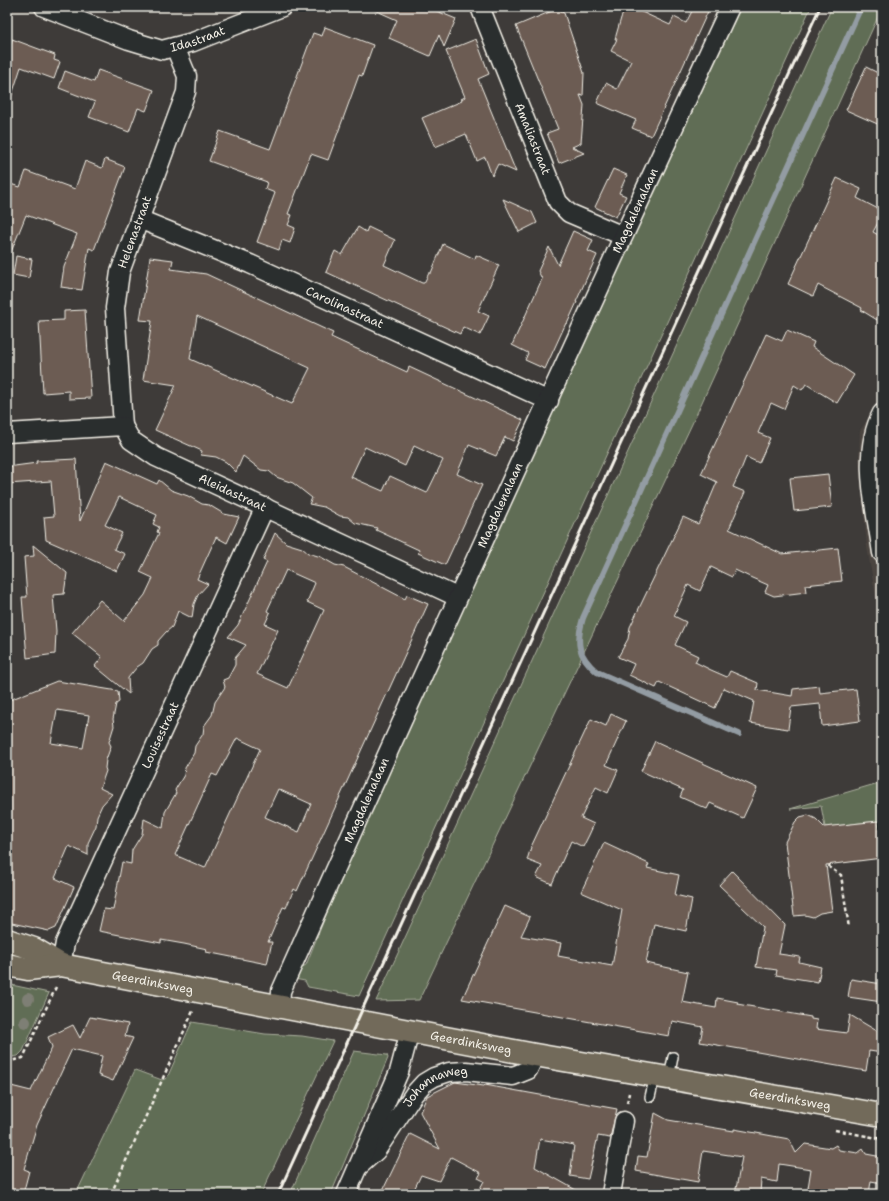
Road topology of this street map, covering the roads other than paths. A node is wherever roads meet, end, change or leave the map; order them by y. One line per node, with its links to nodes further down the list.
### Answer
1 (44, 7): 5 (street, Idastraat)
2 (480, 7): 7 (street, Amaliastraat)
3 (730, 7): 7 (street, Magdalenalaan)
4 (279, 8): 5 (street, Idastraat)
5 (175, 47): 6 (street, Helenastraat)
6 (139, 219): 8 (street, Carolinastraat); 10 (street, Helenastraat)
7 (623, 236): 8 (street, Magdalenalaan)
8 (549, 401): 14 (street, Magdalenalaan)
9 (882, 413): 13 (street)
10 (123, 426): 11 (street); 12 (street, Aleidastraat)
11 (7, 433)
12 (265, 507): 14 (street, Aleidastraat); 17 (street, Louisestraat)
13 (882, 553)
14 (457, 597): 18 (street, Magdalenalaan)
15 (7, 940): 17 (main road, Geerdinksweg)
16 (7, 965): 17 (main road, Geerdinksweg)
17 (61, 965): 18 (main road, Geerdinksweg)
18 (280, 1006): 19 (main road, Geerdinksweg)
19 (410, 1031): 20 (main road, Geerdinksweg); 26 (street, Johannaweg)
20 (535, 1055): 22 (main road, Geerdinksweg); 26 (street, Johannaweg)
21 (673, 1057): 22 (lane)
22 (662, 1077): 23 (lane); 24 (main road, Geerdinksweg)
23 (650, 1097)
24 (882, 1115)
25 (624, 1121): 28 (street)
26 (358, 1167): 27 (street, Johannaweg)
27 (346, 1194)
28 (611, 1194)

